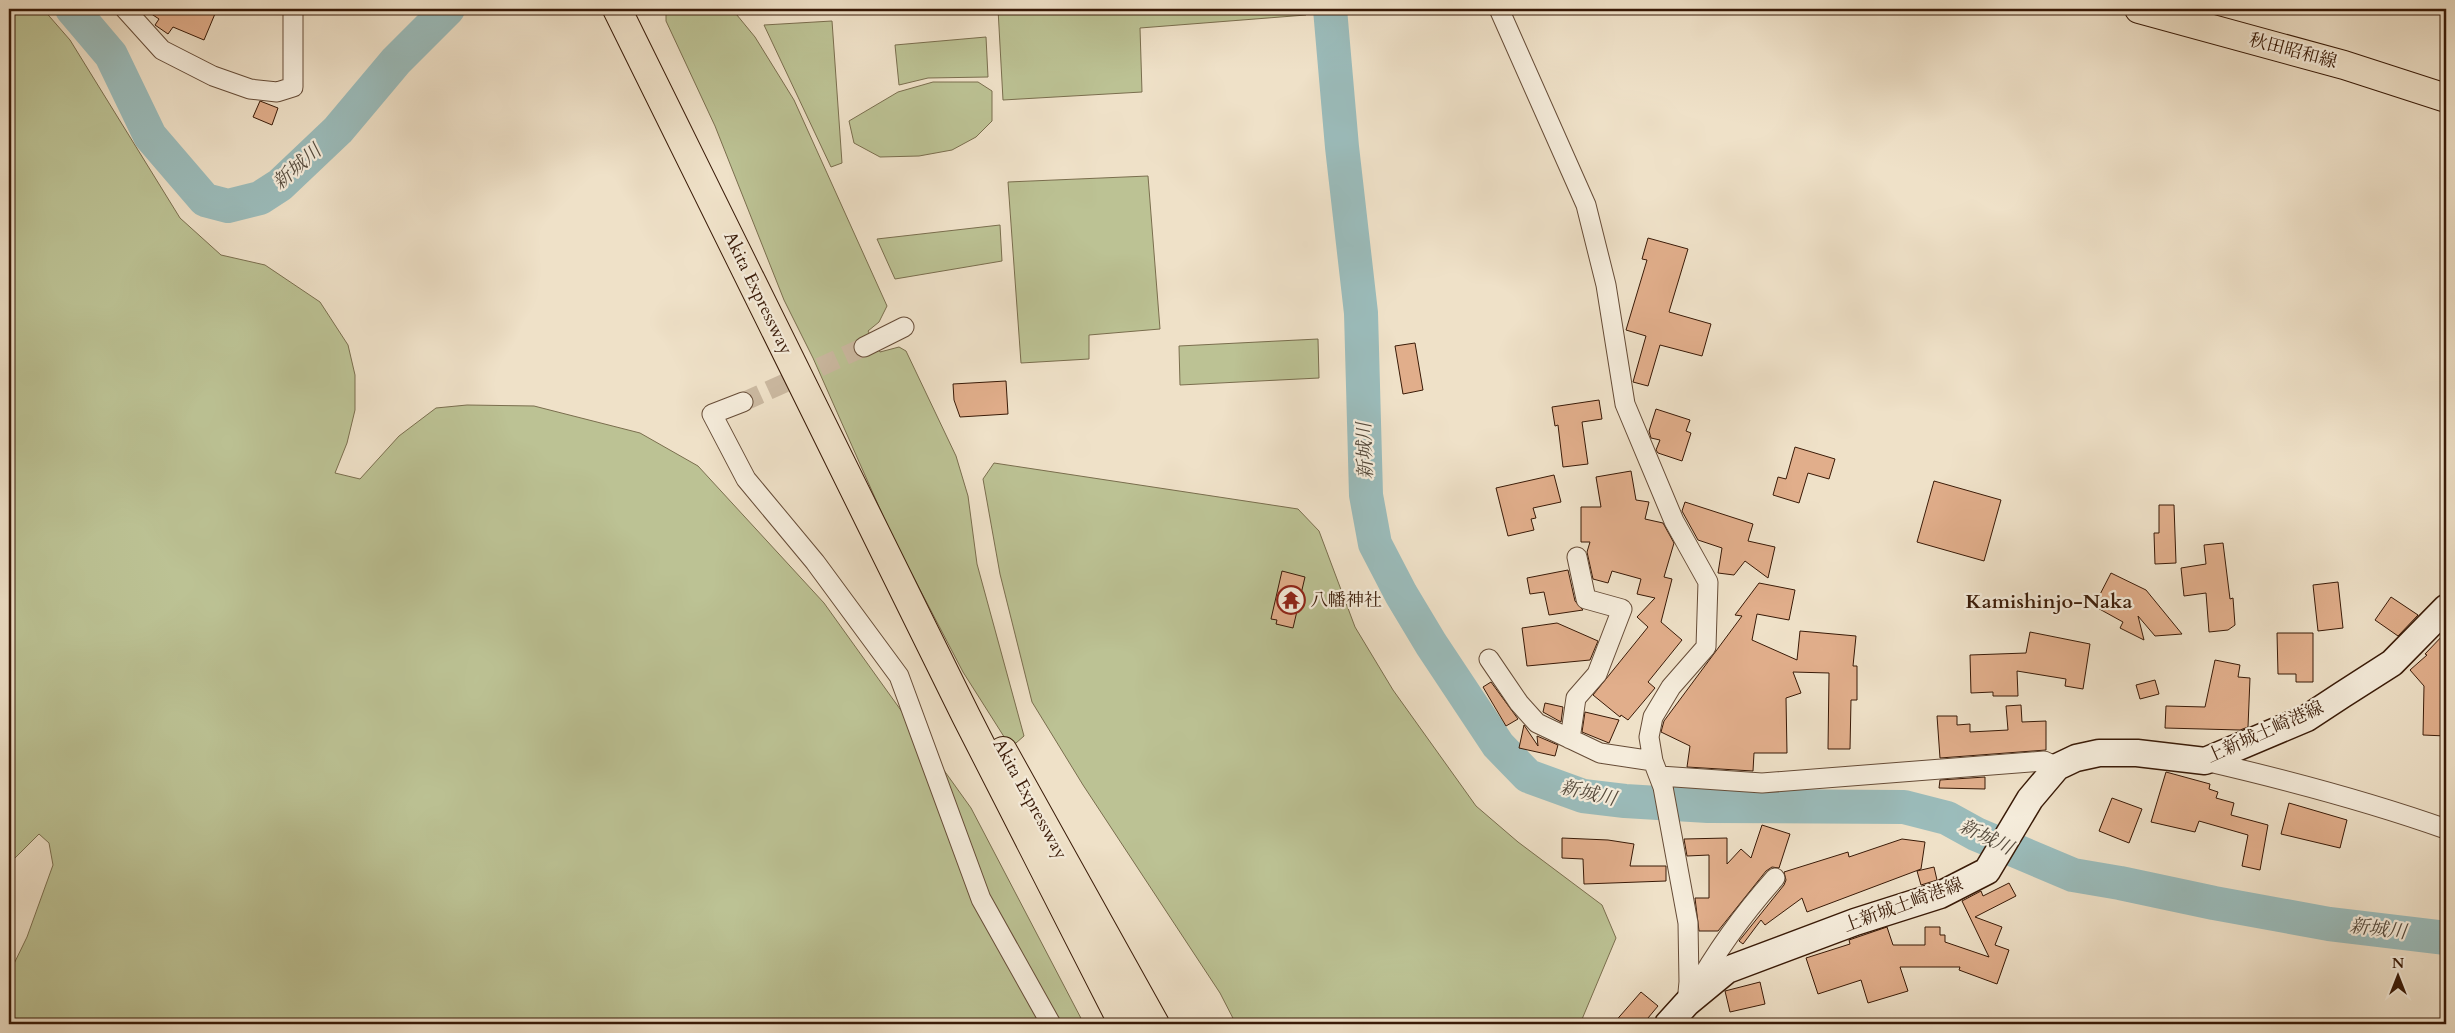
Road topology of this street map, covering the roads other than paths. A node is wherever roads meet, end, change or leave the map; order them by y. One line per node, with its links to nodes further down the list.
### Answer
1 (125, 9): 2 (street)
2 (293, 9)
3 (1499, 9): 17 (street)
4 (2139, 9): 6 (main road, 秋田昭和線)
5 (620, 15): 11 (main road, Akita Expressway)
6 (2446, 98)
7 (904, 327): 8 (street)
8 (864, 347)
9 (743, 402): 21 (street)
10 (1578, 557): 14 (street)
11 (900, 578): 22 (main road, Akita Expressway); 23 (main road, Akita Expressway)
12 (2446, 608): 15 (main road, 上新城土崎港線)
13 (1489, 659): 14 (street)
14 (1570, 739): 17 (street)
15 (2205, 761): 16 (main road, 上新城土崎港線); 18 (street)
16 (2057, 767): 17 (street); 20 (main road, 上新城土崎港線)
17 (1659, 775): 20 (street)
18 (2446, 829)
19 (1775, 878): 20 (street)
20 (1687, 1003): 24 (main road, 上新城土崎港線)
21 (1051, 1024)
22 (1123, 1024)
23 (1155, 1024)
24 (1668, 1024)

